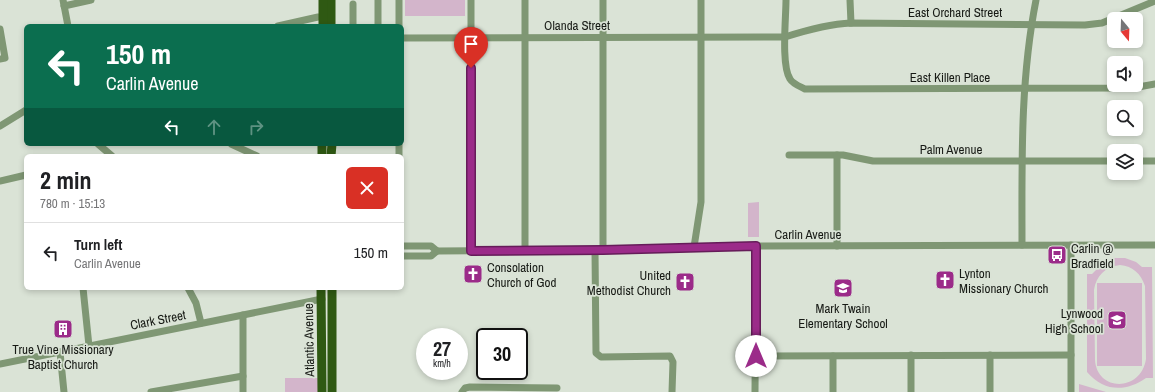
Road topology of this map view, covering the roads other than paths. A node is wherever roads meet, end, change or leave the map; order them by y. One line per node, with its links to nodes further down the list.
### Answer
1 (91, 0): 14 (street)
2 (323, 0): 16 (main road)
3 (331, 0): 16 (main road)
4 (378, 0): 21 (street)
5 (399, 0): 22 (street)
6 (471, 0): 25 (street)
7 (525, 0): 26 (street)
8 (603, 0): 27 (street)
9 (701, 0): 28 (street)
10 (786, 0): 30 (street, East Killen Place)
11 (850, 0): 17 (street)
12 (1036, 0): 23 (street)
13 (1155, 1): 23 (street, East Orchard Street)
14 (63, 3): 18 (street)
15 (353, 4): 20 (street)
16 (327, 22): 19 (street)
17 (851, 23): 23 (street, East Orchard Street); 30 (street, East Orchard Street)
18 (68, 24)
19 (302, 24)
20 (353, 24)
21 (378, 24)
22 (399, 24)
23 (1031, 24): 34 (street)
24 (0, 29): 32 (street)
25 (471, 37): 26 (street, Olanda Street); 31 (street, Olanda Street); 59 (street)
26 (525, 37): 27 (street, Olanda Street); 56 (street)
27 (603, 37): 28 (street, Olanda Street); 57 (street)
28 (701, 37): 29 (street, Olanda Street); 55 (street)
29 (752, 37): 30 (street, East Orchard Street)
30 (785, 37): 34 (street, East Killen Place)
31 (404, 38)
32 (0, 59)
33 (1155, 84): 34 (street, East Killen Place)
34 (1025, 89): 43 (street)
35 (24, 111): 36 (street)
36 (0, 126)
37 (100, 146): 39 (street)
38 (235, 146): 40 (street)
39 (110, 154)
40 (253, 154)
41 (789, 155): 42 (street, Palm Avenue)
42 (837, 155): 43 (street, Palm Avenue); 54 (street)
43 (1022, 161): 44 (street, Palm Avenue); 49 (street)
44 (1107, 161)
45 (1143, 161): 46 (street)
46 (1155, 161)
47 (24, 175): 48 (street)
48 (0, 181)
49 (1022, 245): 50 (street, Carlin Avenue); 54 (street, Carlin Avenue)
50 (1071, 245): 51 (street, Carlin Avenue); 72 (street)
51 (1155, 245)
52 (404, 246): 58 (street, Carlin Avenue)
53 (756, 246): 54 (street, Carlin Avenue); 55 (street, Carlin Avenue); 73 (street)
54 (838, 246)
55 (694, 247): 57 (street, Carlin Avenue)
56 (525, 250): 57 (street, Carlin Avenue); 59 (street, Carlin Avenue)
57 (599, 250): 84 (street)
58 (437, 251): 59 (street, Carlin Avenue); 60 (street, Carlin Avenue)
59 (471, 251)
60 (404, 256)
61 (83, 290): 68 (street)
62 (189, 290): 67 (street)
63 (322, 290): 65 (main road, Atlantic Avenue)
64 (332, 290): 83 (main road, Atlantic Avenue)
65 (322, 299): 66 (street, Clark Street); 82 (main road, Atlantic Avenue)
66 (243, 315): 67 (street, Clark Street); 76 (street)
67 (201, 323): 68 (street, Clark Street)
68 (89, 346): 69 (street, Clark Street)
69 (60, 352): 75 (street, Clark Street); 79 (street)
70 (911, 355): 71 (street); 74 (street); 87 (street)
71 (990, 355): 72 (street); 88 (street)
72 (1071, 355): 89 (street)
73 (756, 356): 74 (street); 85 (street)
74 (833, 356): 86 (street)
75 (0, 364)
76 (243, 376): 80 (street); 81 (street)
77 (557, 388): 78 (street)
78 (463, 391)
79 (64, 392)
80 (151, 392)
81 (243, 392)
82 (322, 392)
83 (332, 392)
84 (672, 392)
85 (756, 392)
86 (833, 392)
87 (911, 392)
88 (990, 392)
89 (1071, 392)

